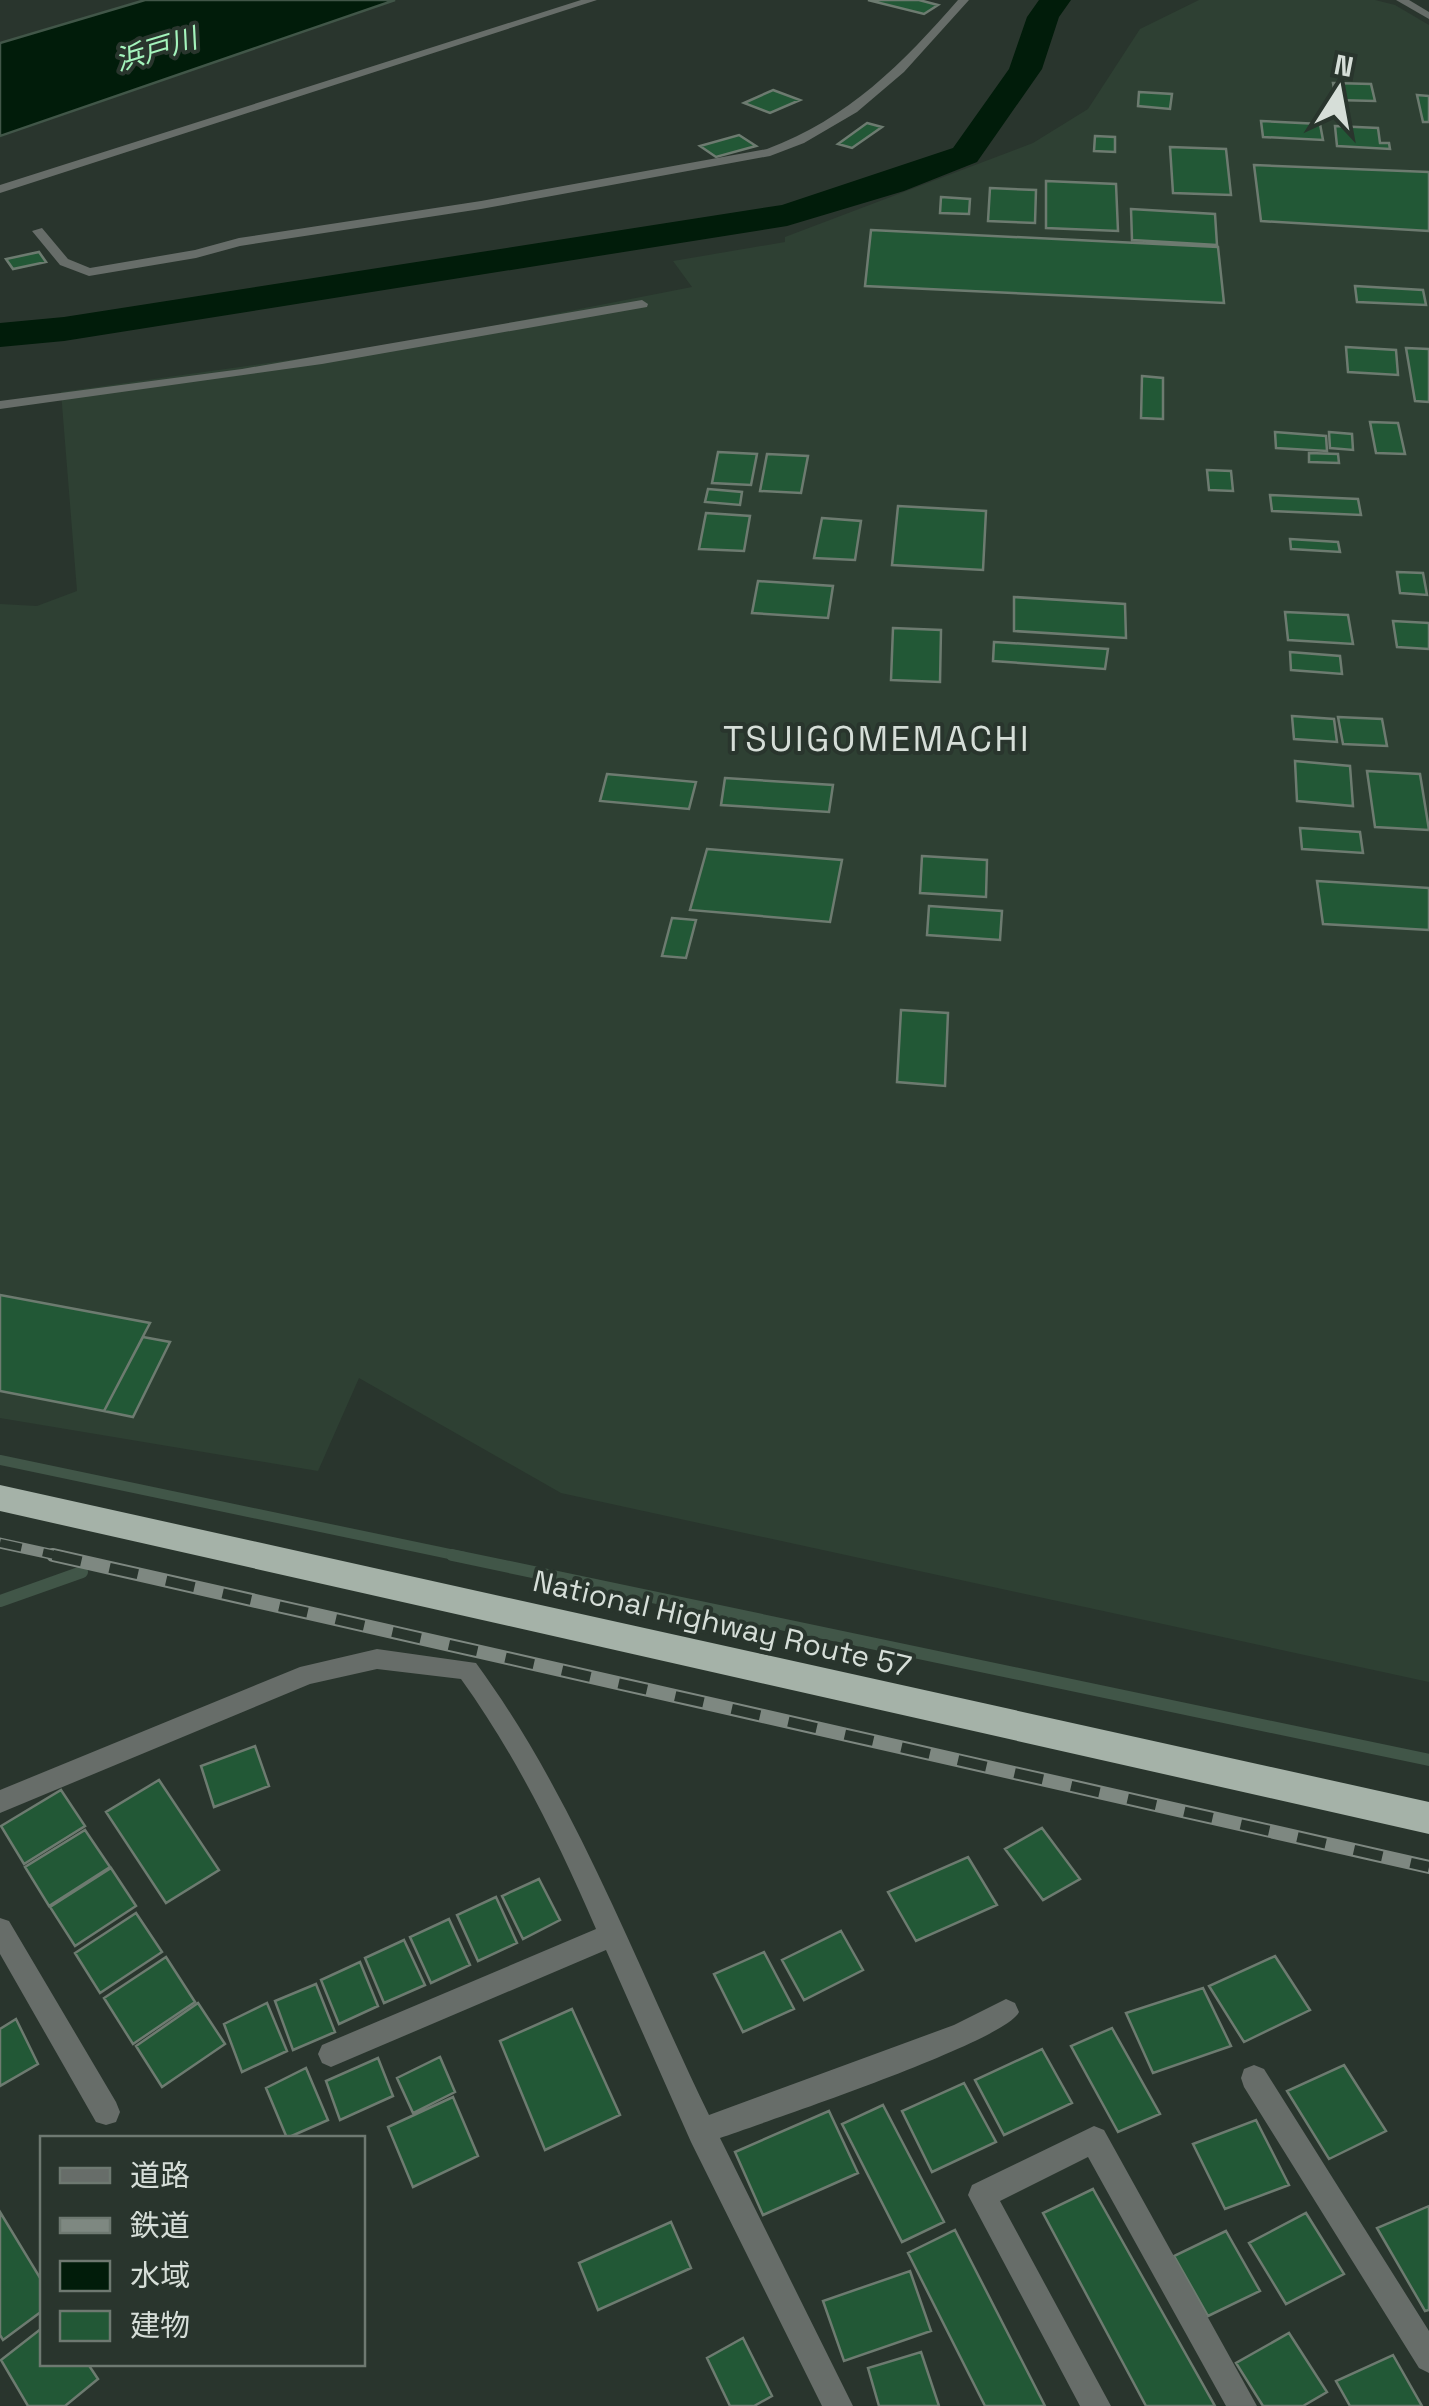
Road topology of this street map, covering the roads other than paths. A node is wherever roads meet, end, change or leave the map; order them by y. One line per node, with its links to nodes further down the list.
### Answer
1 (592, 0): 5 (street)
2 (964, 0): 6 (street)
3 (1401, 0): 4 (street)
4 (1429, 16)
5 (0, 189)
6 (38, 230)
7 (642, 304): 8 (street)
8 (0, 405)
9 (0, 1498): 11 (highway, National Highway Route 57)
10 (0, 1802): 13 (street)
11 (1429, 1818)
12 (0, 1930): 17 (street)
13 (611, 1935): 15 (street); 18 (street)
14 (1006, 2012): 18 (street)
15 (331, 2054)
16 (1254, 2078): 19 (street)
17 (106, 2112)
18 (701, 2132): 20 (street)
19 (1429, 2358)
20 (838, 2406)
21 (1096, 2406): 22 (street)
22 (1242, 2406)

